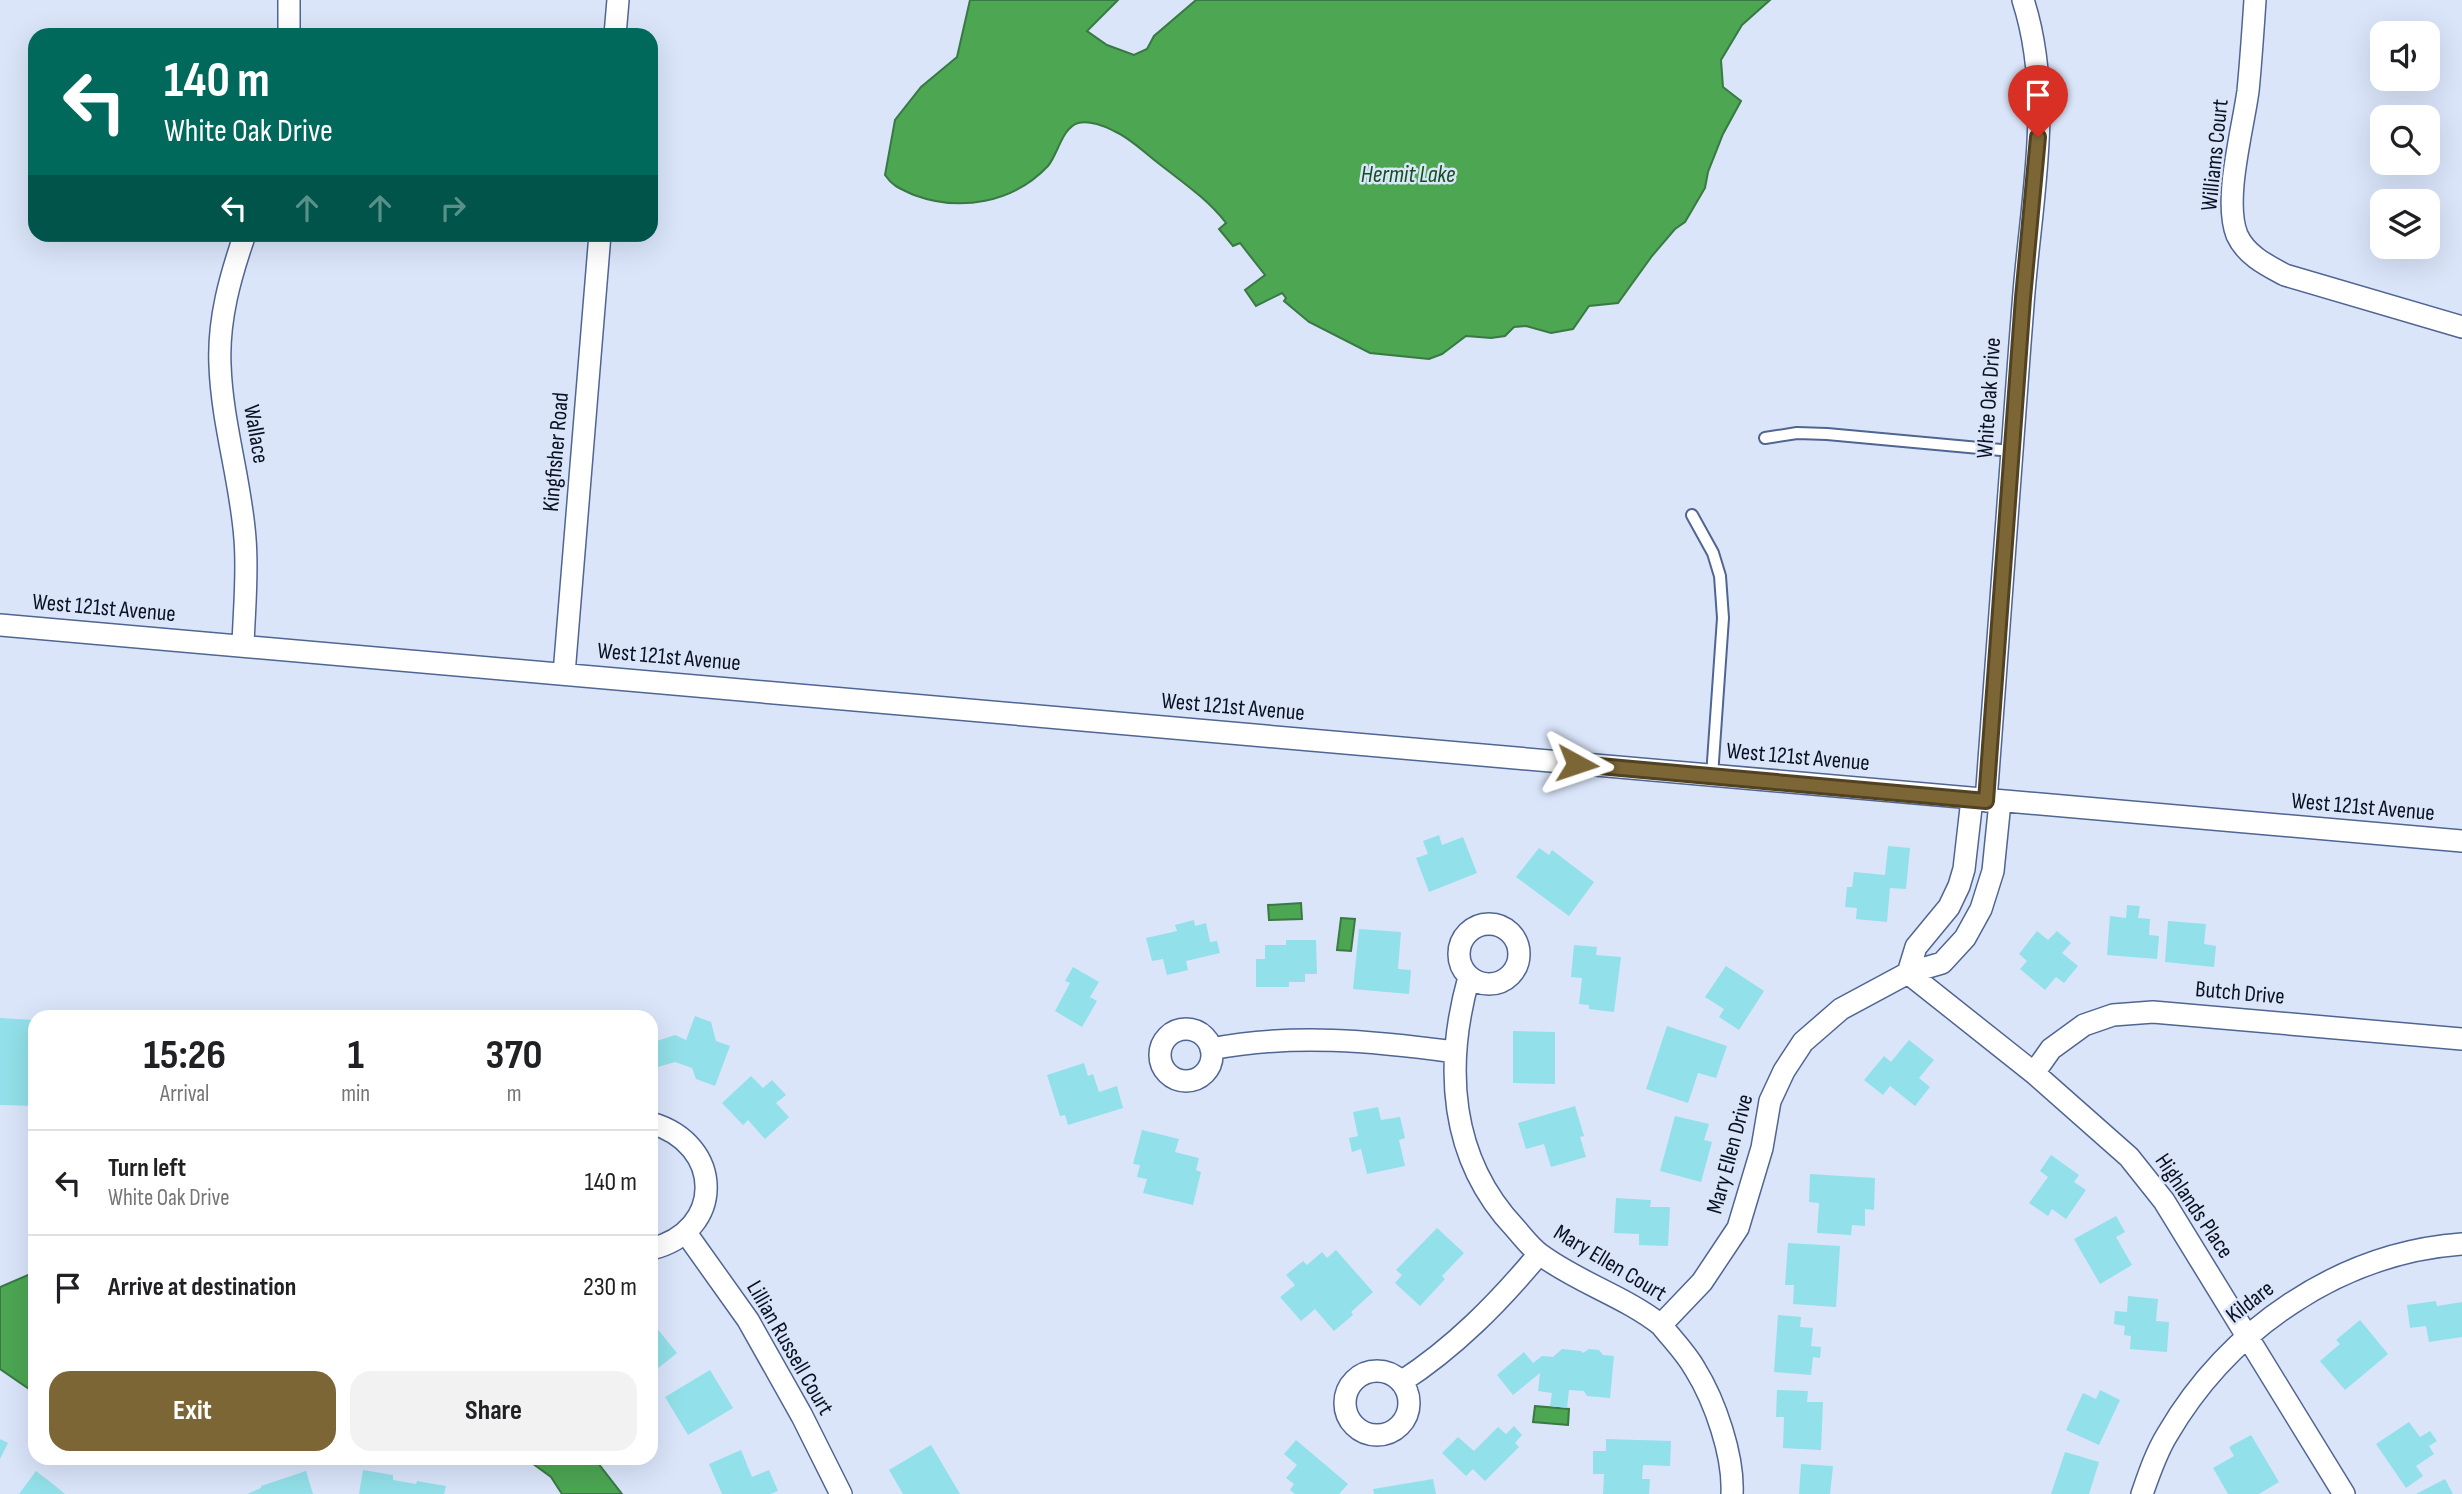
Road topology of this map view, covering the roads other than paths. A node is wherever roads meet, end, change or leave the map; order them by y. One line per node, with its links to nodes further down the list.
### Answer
1 (289, 0): 5 (street)
2 (618, 0): 6 (street)
3 (2023, 0): 11 (street, White Oak Drive)
4 (2255, 0): 9 (street, Williams Court)
5 (289, 28)
6 (616, 28)
7 (242, 242): 14 (street, Wallace)
8 (599, 242): 15 (street, Kingfisher Road)
9 (2462, 327)
10 (1765, 438): 11 (lane)
11 (2012, 451): 17 (street, White Oak Drive)
12 (1692, 515): 16 (lane)
13 (0, 625): 14 (street, West 121st Avenue)
14 (243, 646): 15 (street, West 121st Avenue)
15 (564, 674): 16 (street, West 121st Avenue)
16 (1712, 776): 17 (street, West 121st Avenue)
17 (1986, 801): 18 (street, West 121st Avenue); 19 (street); 19 (street, Mary Ellen Drive)
18 (2462, 841)
19 (1908, 974): 24 (street, Highlands Place); 30 (street, Mary Ellen Drive)
20 (1469, 977): 23 (street, Mary Ellen Court)
21 (2462, 1039): 24 (street, Butch Drive)
22 (1211, 1049): 23 (street)
23 (1455, 1052): 29 (street, Mary Ellen Court)
24 (2034, 1073): 31 (street, Highlands Place)
25 (658, 1126): 26 (street)
26 (686, 1233): 28 (street); 33 (street, Lillian Russell Court)
27 (2462, 1244): 31 (street, Kildare)
28 (658, 1247)
29 (1539, 1254): 30 (street, Mary Ellen Court); 32 (street)
30 (1661, 1325): 34 (street)
31 (2246, 1336): 35 (street, Kildare); 36 (street, Highlands Place)
32 (1401, 1382)
33 (841, 1494)
34 (1732, 1494)
35 (2143, 1494)
36 (2344, 1494)

